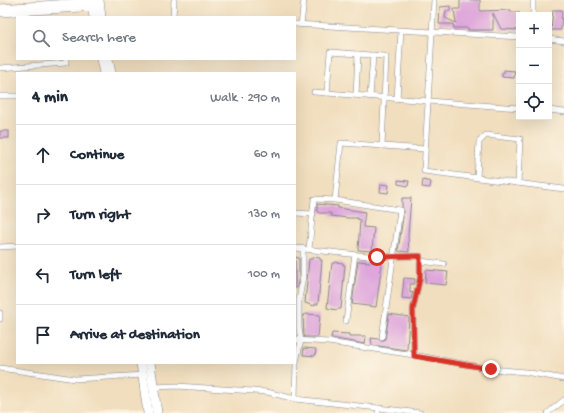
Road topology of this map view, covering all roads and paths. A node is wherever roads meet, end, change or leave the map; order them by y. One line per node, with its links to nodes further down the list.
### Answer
1 (174, 0): 11 (street)
2 (304, 0): 13 (street)
3 (434, 0): 15 (street)
4 (534, 0): 8 (street)
5 (95, 3): 6 (main road); 7 (main road); 9 (highway); 10 (highway)
6 (0, 8)
7 (0, 12)
8 (533, 12)
9 (94, 16)
10 (101, 16)
11 (173, 16)
12 (296, 24): 13 (street)
13 (301, 25): 14 (street)
14 (401, 31): 15 (street); 33 (street)
15 (432, 32): 16 (street); 34 (street)
16 (516, 37)
17 (552, 39): 18 (street)
18 (564, 40)
19 (358, 54): 20 (street); 27 (street); 30 (street)
20 (373, 55): 31 (street); 32 (street)
21 (66, 60): 23 (street)
22 (105, 60): 24 (highway); 25 (highway)
23 (0, 68)
24 (104, 72)
25 (111, 72)
26 (314, 92): 27 (street)
27 (328, 93): 30 (street)
28 (0, 96): 29 (street)
29 (16, 96)
30 (356, 96): 31 (street)
31 (370, 97): 32 (street)
32 (385, 98): 33 (street); 38 (street)
33 (396, 99): 34 (street)
34 (427, 101): 35 (street); 39 (street)
35 (516, 108)
36 (552, 110): 37 (street)
37 (564, 112)
38 (382, 146): 39 (street); 43 (street)
39 (425, 149): 40 (street)
40 (477, 178): 41 (street); 41 (street)
41 (518, 183): 42 (street)
42 (564, 189)
43 (335, 200): 45 (street); 51 (street)
44 (296, 213): 45 (street)
45 (313, 214): 49 (street)
46 (16, 246): 47 (street)
47 (0, 247)
48 (296, 248): 49 (street)
49 (306, 249): 50 (street); 59 (street)
50 (355, 254): 51 (street); 56 (street)
51 (393, 257): 52 (street); 57 (street)
52 (420, 261): 53 (street); 60 (street)
53 (444, 264)
54 (0, 313): 55 (street)
55 (0, 319)
56 (346, 321)
57 (382, 337)
58 (296, 340): 59 (street)
59 (301, 341): 60 (street); 61 (street)
60 (414, 356): 67 (street)
61 (296, 362)
62 (142, 364): 66 (highway)
63 (150, 364): 66 (highway)
64 (296, 364): 69 (street)
65 (0, 368): 66 (street)
66 (147, 375): 68 (highway)
67 (564, 379)
68 (149, 387): 69 (street); 72 (highway); 73 (highway)
69 (295, 398): 71 (street)
70 (564, 400): 75 (street)
71 (378, 411): 74 (street)
72 (148, 413)
73 (157, 413)
74 (419, 413)
75 (548, 413)

